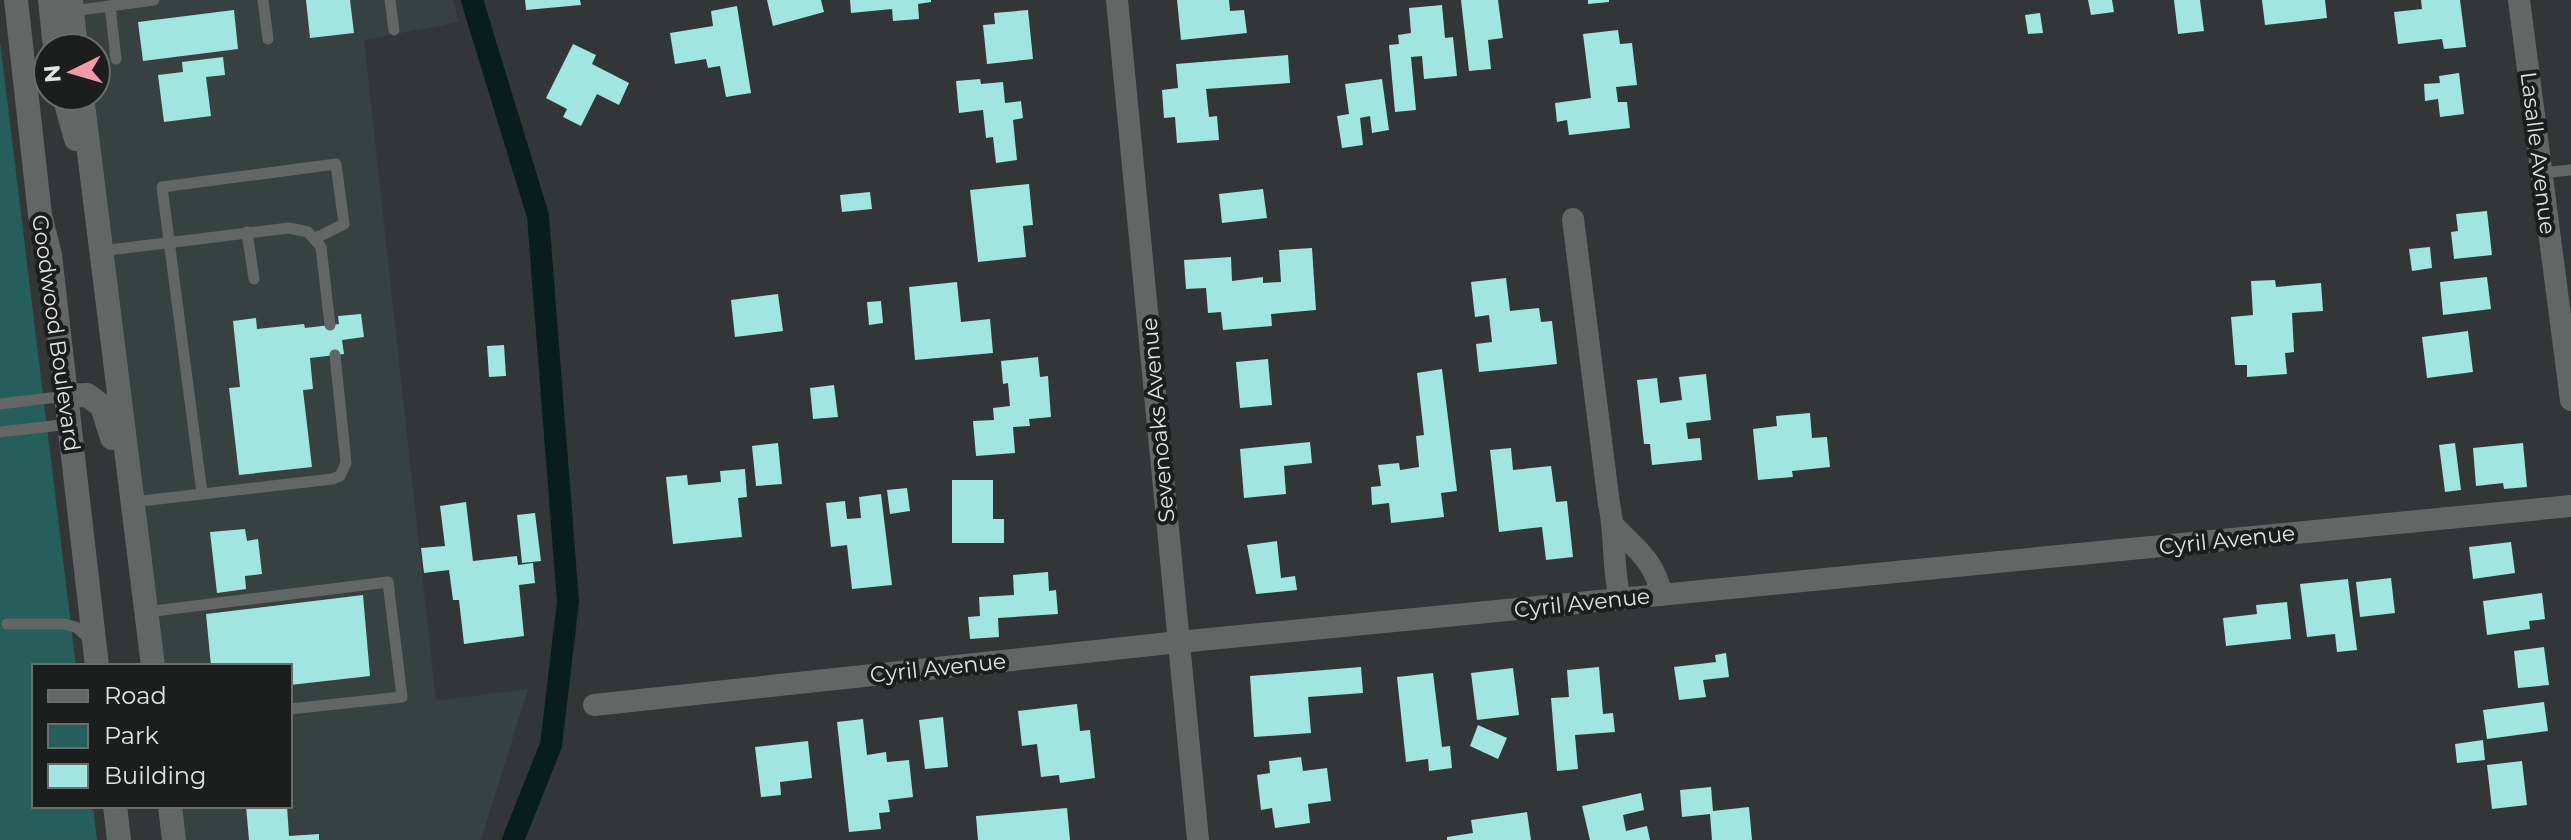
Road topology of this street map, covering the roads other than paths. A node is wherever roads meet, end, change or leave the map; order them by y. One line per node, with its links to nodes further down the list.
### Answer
1 (16, 0): 29 (main road, Goodwood Boulevard)
2 (50, 0): 11 (main road)
3 (154, 0): 9 (lane)
4 (263, 0): 13 (lane)
5 (390, 0): 10 (lane)
6 (1117, 0): 42 (street, Sevenoaks Avenue)
7 (2519, 0): 19 (street, Lasalle Avenue)
8 (71, 6): 9 (lane); 12 (main road)
9 (110, 6): 14 (lane)
10 (394, 30)
11 (53, 32)
12 (74, 32)
13 (268, 39)
14 (116, 59)
15 (68, 112): 17 (main road)
16 (84, 112): 17 (main road)
17 (91, 170): 24 (main road)
18 (2571, 170): 19 (lane)
19 (2540, 174): 28 (street, Lasalle Avenue)
20 (1573, 219): 37 (street)
21 (250, 232): 22 (lane); 23 (lane); 25 (lane)
22 (314, 239): 23 (lane); 26 (lane)
23 (168, 243): 24 (lane); 34 (lane)
24 (101, 251): 35 (main road)
25 (254, 279)
26 (330, 325)
27 (335, 355): 34 (lane)
28 (2568, 363): 30 (street, Lasalle Avenue)
29 (67, 396): 31 (lane); 32 (main road, Goodwood Boulevard); 35 (main road)
30 (2571, 400)
31 (0, 404)
32 (70, 424): 33 (lane); 43 (main road, Goodwood Boulevard)
33 (0, 432)
34 (207, 492): 35 (lane)
35 (132, 502): 40 (main road)
36 (2571, 506): 38 (street, Cyril Avenue)
37 (1614, 526): 38 (street); 39 (street)
38 (1662, 595): 39 (street, Cyril Avenue)
39 (1620, 599): 42 (street, Cyril Avenue)
40 (146, 612): 44 (main road); 46 (lane)
41 (7, 624): 43 (lane)
42 (1179, 642): 45 (street, Cyril Avenue); 51 (street, Sevenoaks Avenue)
43 (96, 654)
44 (153, 664)
45 (594, 705)
46 (292, 709)
47 (115, 808): 49 (main road)
48 (170, 808): 50 (main road)
49 (119, 840)
50 (174, 840)
51 (1198, 840)

